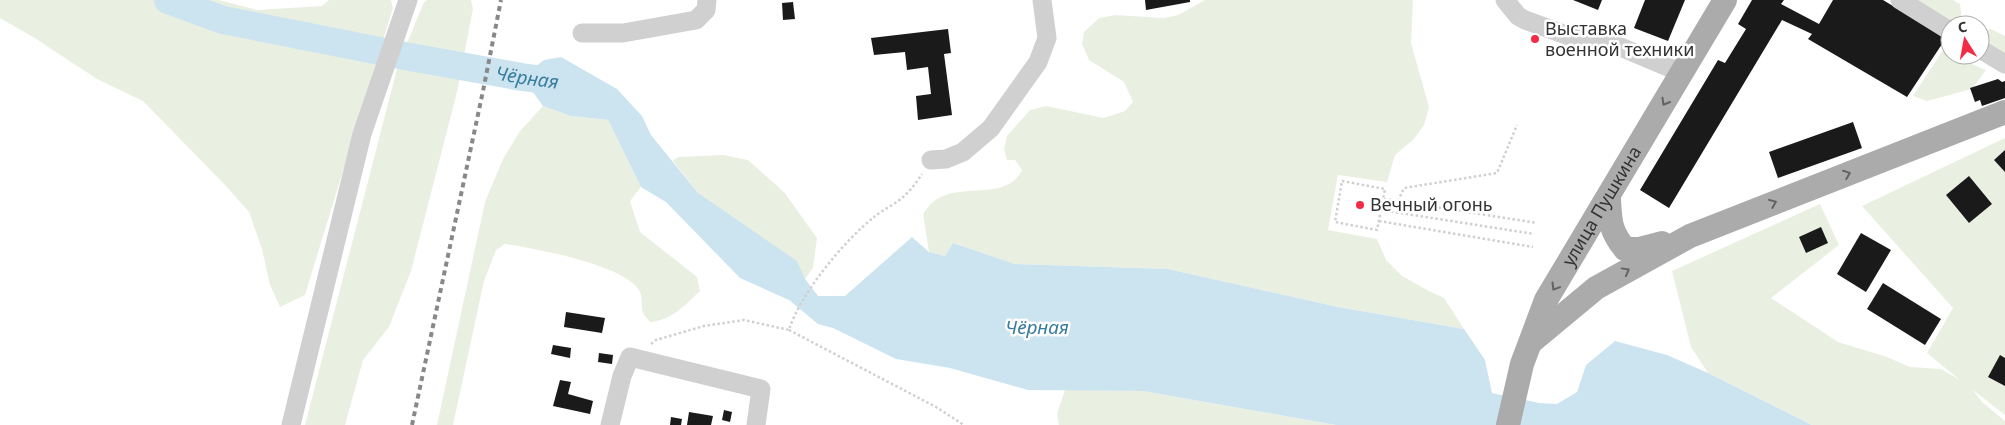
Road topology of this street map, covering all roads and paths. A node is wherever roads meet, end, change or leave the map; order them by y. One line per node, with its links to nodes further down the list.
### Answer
1 (408, 0): 27 (street)
2 (707, 0): 8 (street)
3 (1042, 0): 14 (street)
4 (1505, 0): 11 (street)
5 (1725, 0): 11 (main road, улица Пушкина)
6 (1900, 0): 7 (street)
7 (1940, 25)
8 (582, 33)
9 (1990, 55): 10 (street)
10 (2005, 64)
11 (1682, 73): 15 (main road, улица Пушкина, one-way to 15)
12 (2005, 112): 22 (main road, one-way to 12)
13 (1517, 125): 17 (path)
14 (931, 160): 24 (path)
15 (1609, 198): 22 (main road); 25 (main road, улица Пушкина, one-way to 25)
16 (1384, 199): 17 (path); 18 (path); 19 (path)
17 (1398, 201): 20 (path)
18 (1381, 210): 19 (path); 21 (path)
19 (1379, 221): 23 (path)
20 (1537, 223)
21 (1534, 234)
22 (1690, 236): 25 (main road, one-way to 22)
23 (1533, 247)
24 (789, 330): 26 (path); 30 (path)
25 (1531, 342): 31 (main road, улица Пушкина)
26 (630, 358): 28 (street); 29 (street)
27 (290, 425)
28 (610, 425)
29 (756, 425)
30 (964, 425)
31 (1508, 425)

